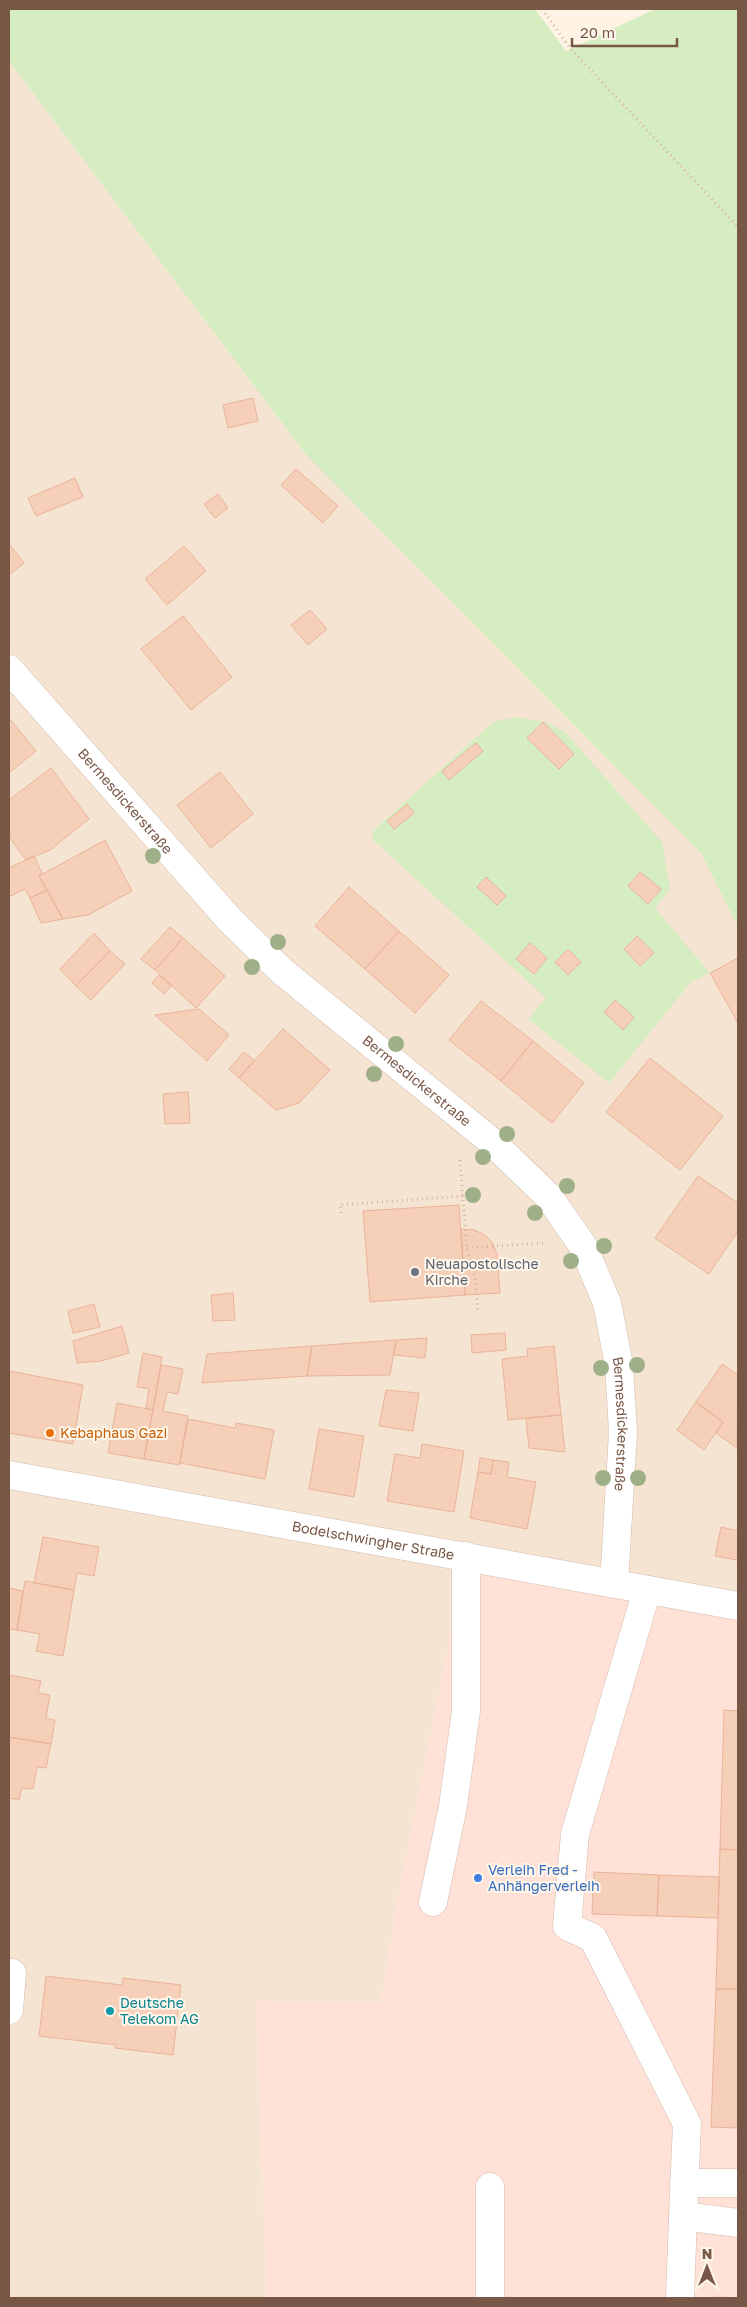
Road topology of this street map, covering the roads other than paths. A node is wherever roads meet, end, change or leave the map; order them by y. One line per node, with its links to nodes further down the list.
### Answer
1 (9, 669): 4 (street, Bermesdickerstraße)
2 (9, 1475): 3 (street, Bodelschwingher Straße)
3 (466, 1556): 4 (street, Bodelschwingher Straße); 7 (street)
4 (614, 1584): 5 (street, Bodelschwingher Straße)
5 (647, 1590): 6 (street, Bodelschwingher Straße); 10 (street)
6 (738, 1606)
7 (433, 1902)
8 (12, 1973): 9 (street)
9 (9, 2010)
10 (684, 2183): 11 (street); 13 (street)
11 (738, 2183)
12 (490, 2187): 15 (street)
13 (683, 2216): 14 (street); 16 (street)
14 (738, 2223)
15 (490, 2298)
16 (680, 2298)

